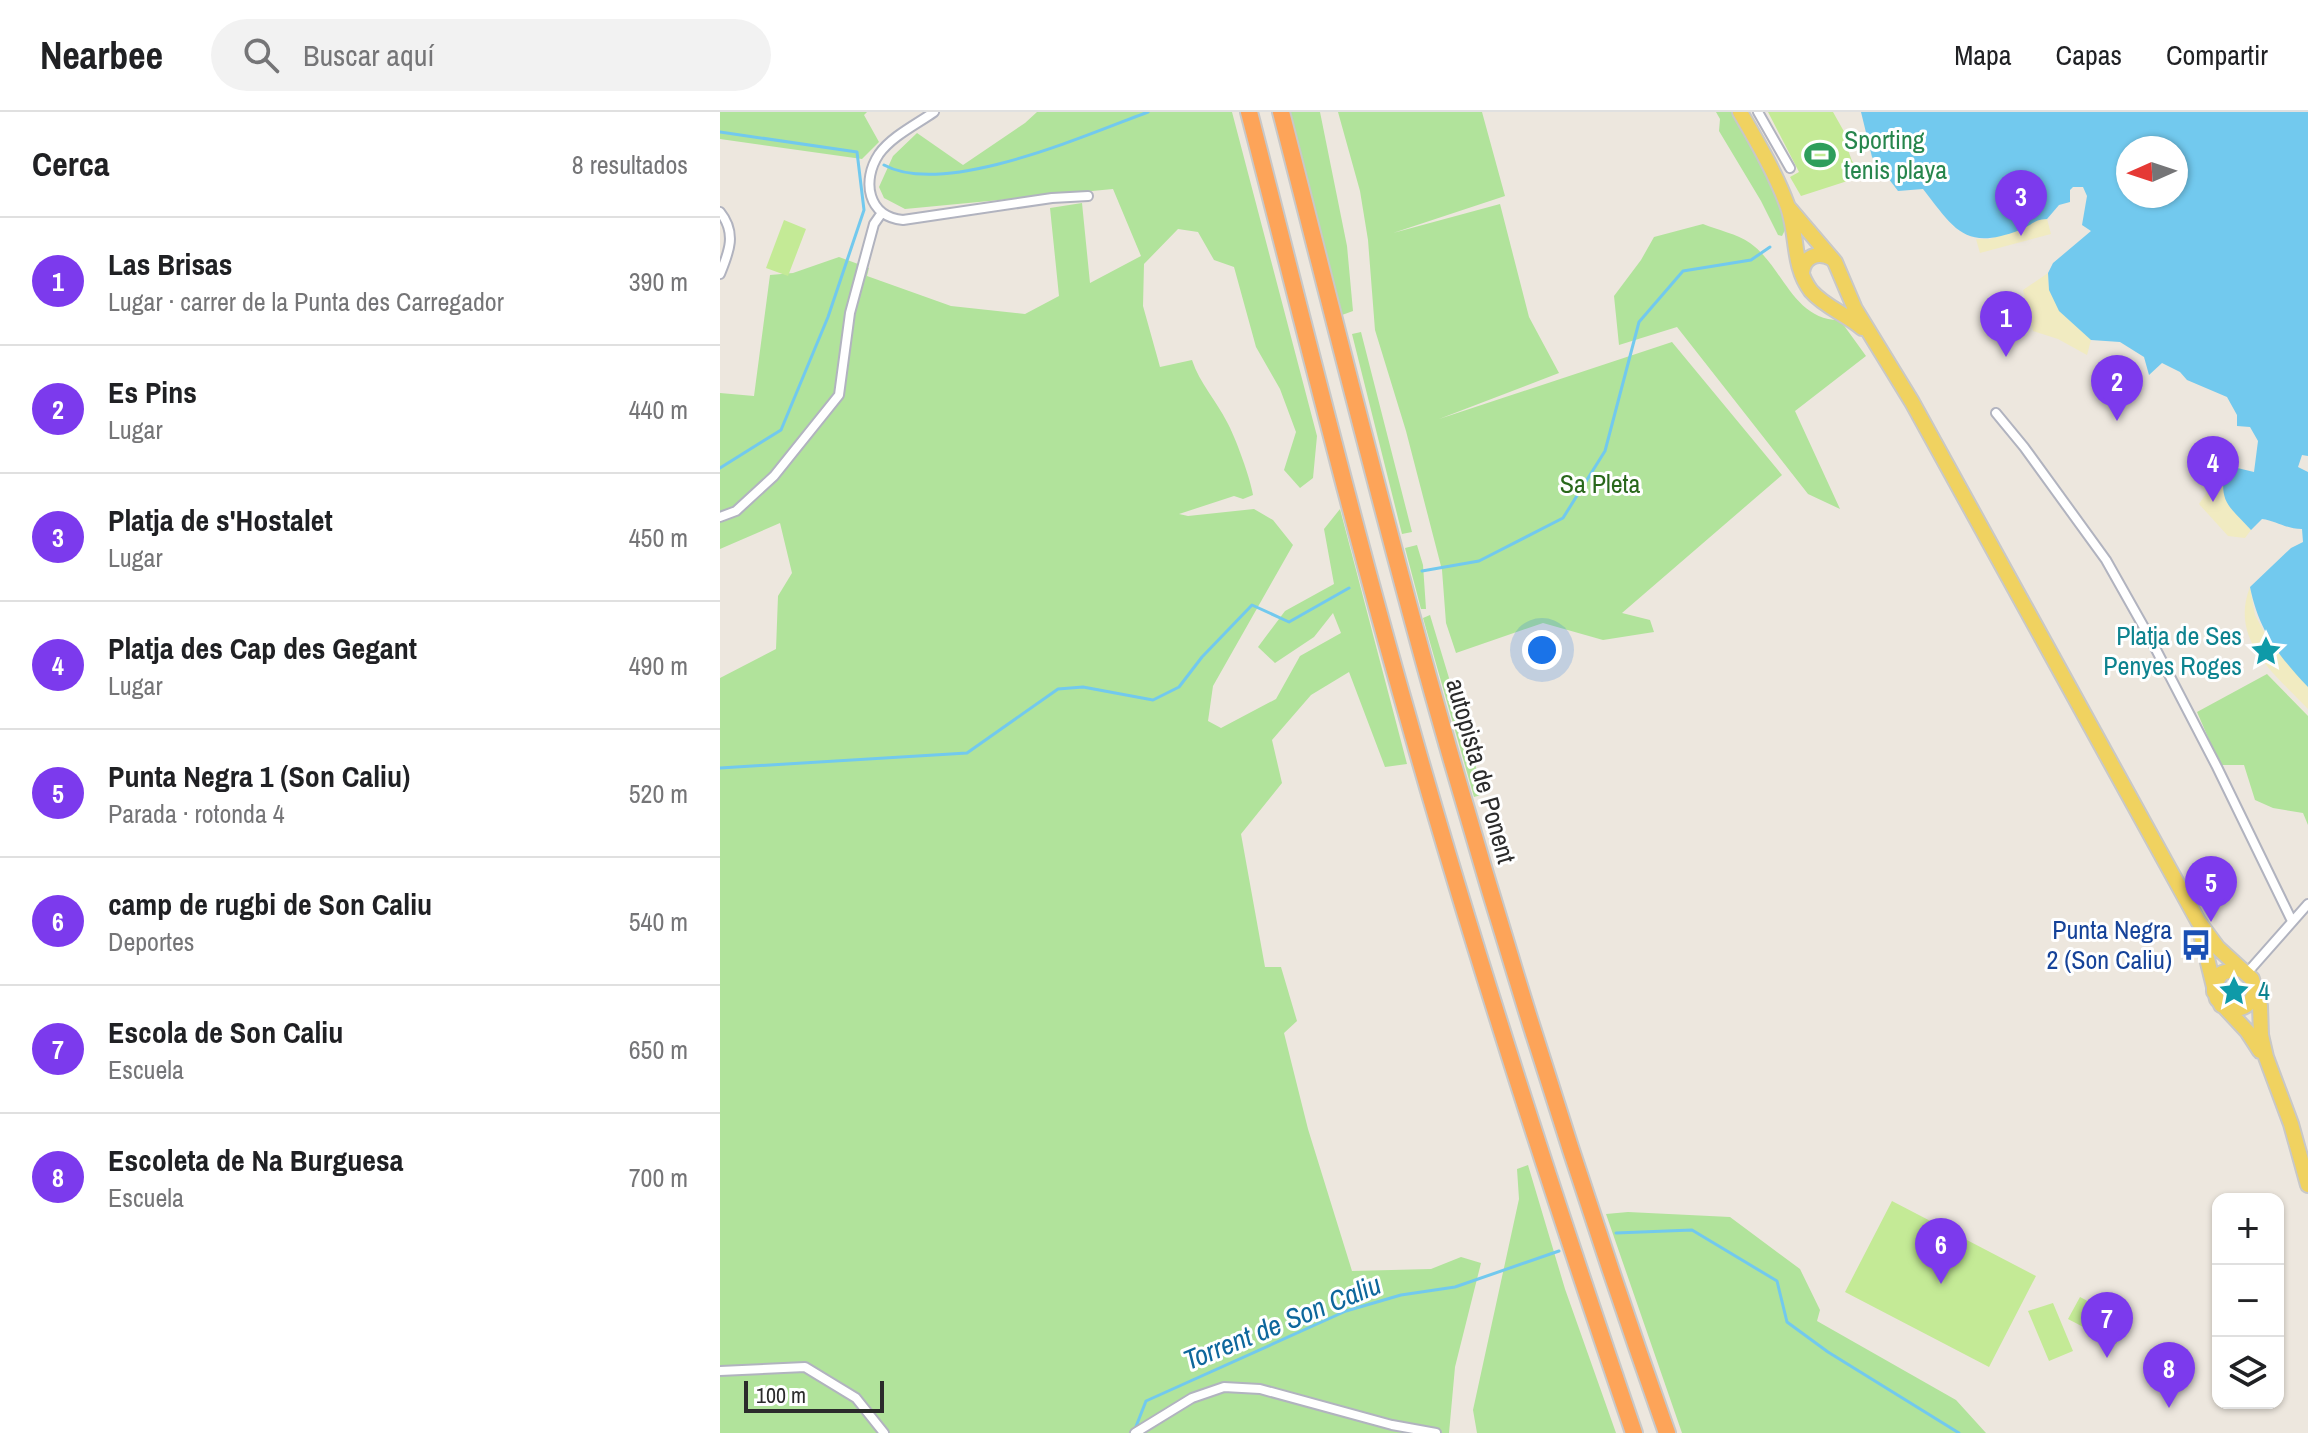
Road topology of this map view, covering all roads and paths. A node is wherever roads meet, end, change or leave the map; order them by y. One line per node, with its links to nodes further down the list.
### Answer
1 (934, 112): 10 (street)
2 (1249, 112): 29 (highway)
3 (1281, 112): 30 (highway, autopista de Ponent)
4 (1740, 112): 8 (main road)
5 (1758, 112): 6 (street)
6 (1790, 168)
7 (1088, 196): 10 (street)
8 (1789, 208): 11 (main road); 13 (main road)
9 (720, 212): 12 (street)
10 (881, 214): 16 (street)
11 (1834, 263): 13 (main road); 13 (main road); 14 (main road)
12 (720, 274)
13 (1804, 278): 14 (main road)
14 (1874, 339): 18 (main road)
15 (1996, 413): 19 (street)
16 (720, 517)
17 (2308, 904): 19 (street)
18 (2198, 921): 20 (main road); 22 (main road)
19 (2292, 921): 20 (street)
20 (2245, 972): 21 (main road); 22 (main road)
21 (2255, 988): 22 (main road); 23 (main road)
22 (2218, 998): 23 (main road)
23 (2266, 1057): 24 (main road)
24 (2308, 1185)
25 (720, 1371): 27 (street)
26 (1138, 1431): 28 (street)
27 (884, 1433)
28 (1436, 1433)
29 (1634, 1433)
30 (1667, 1433)

